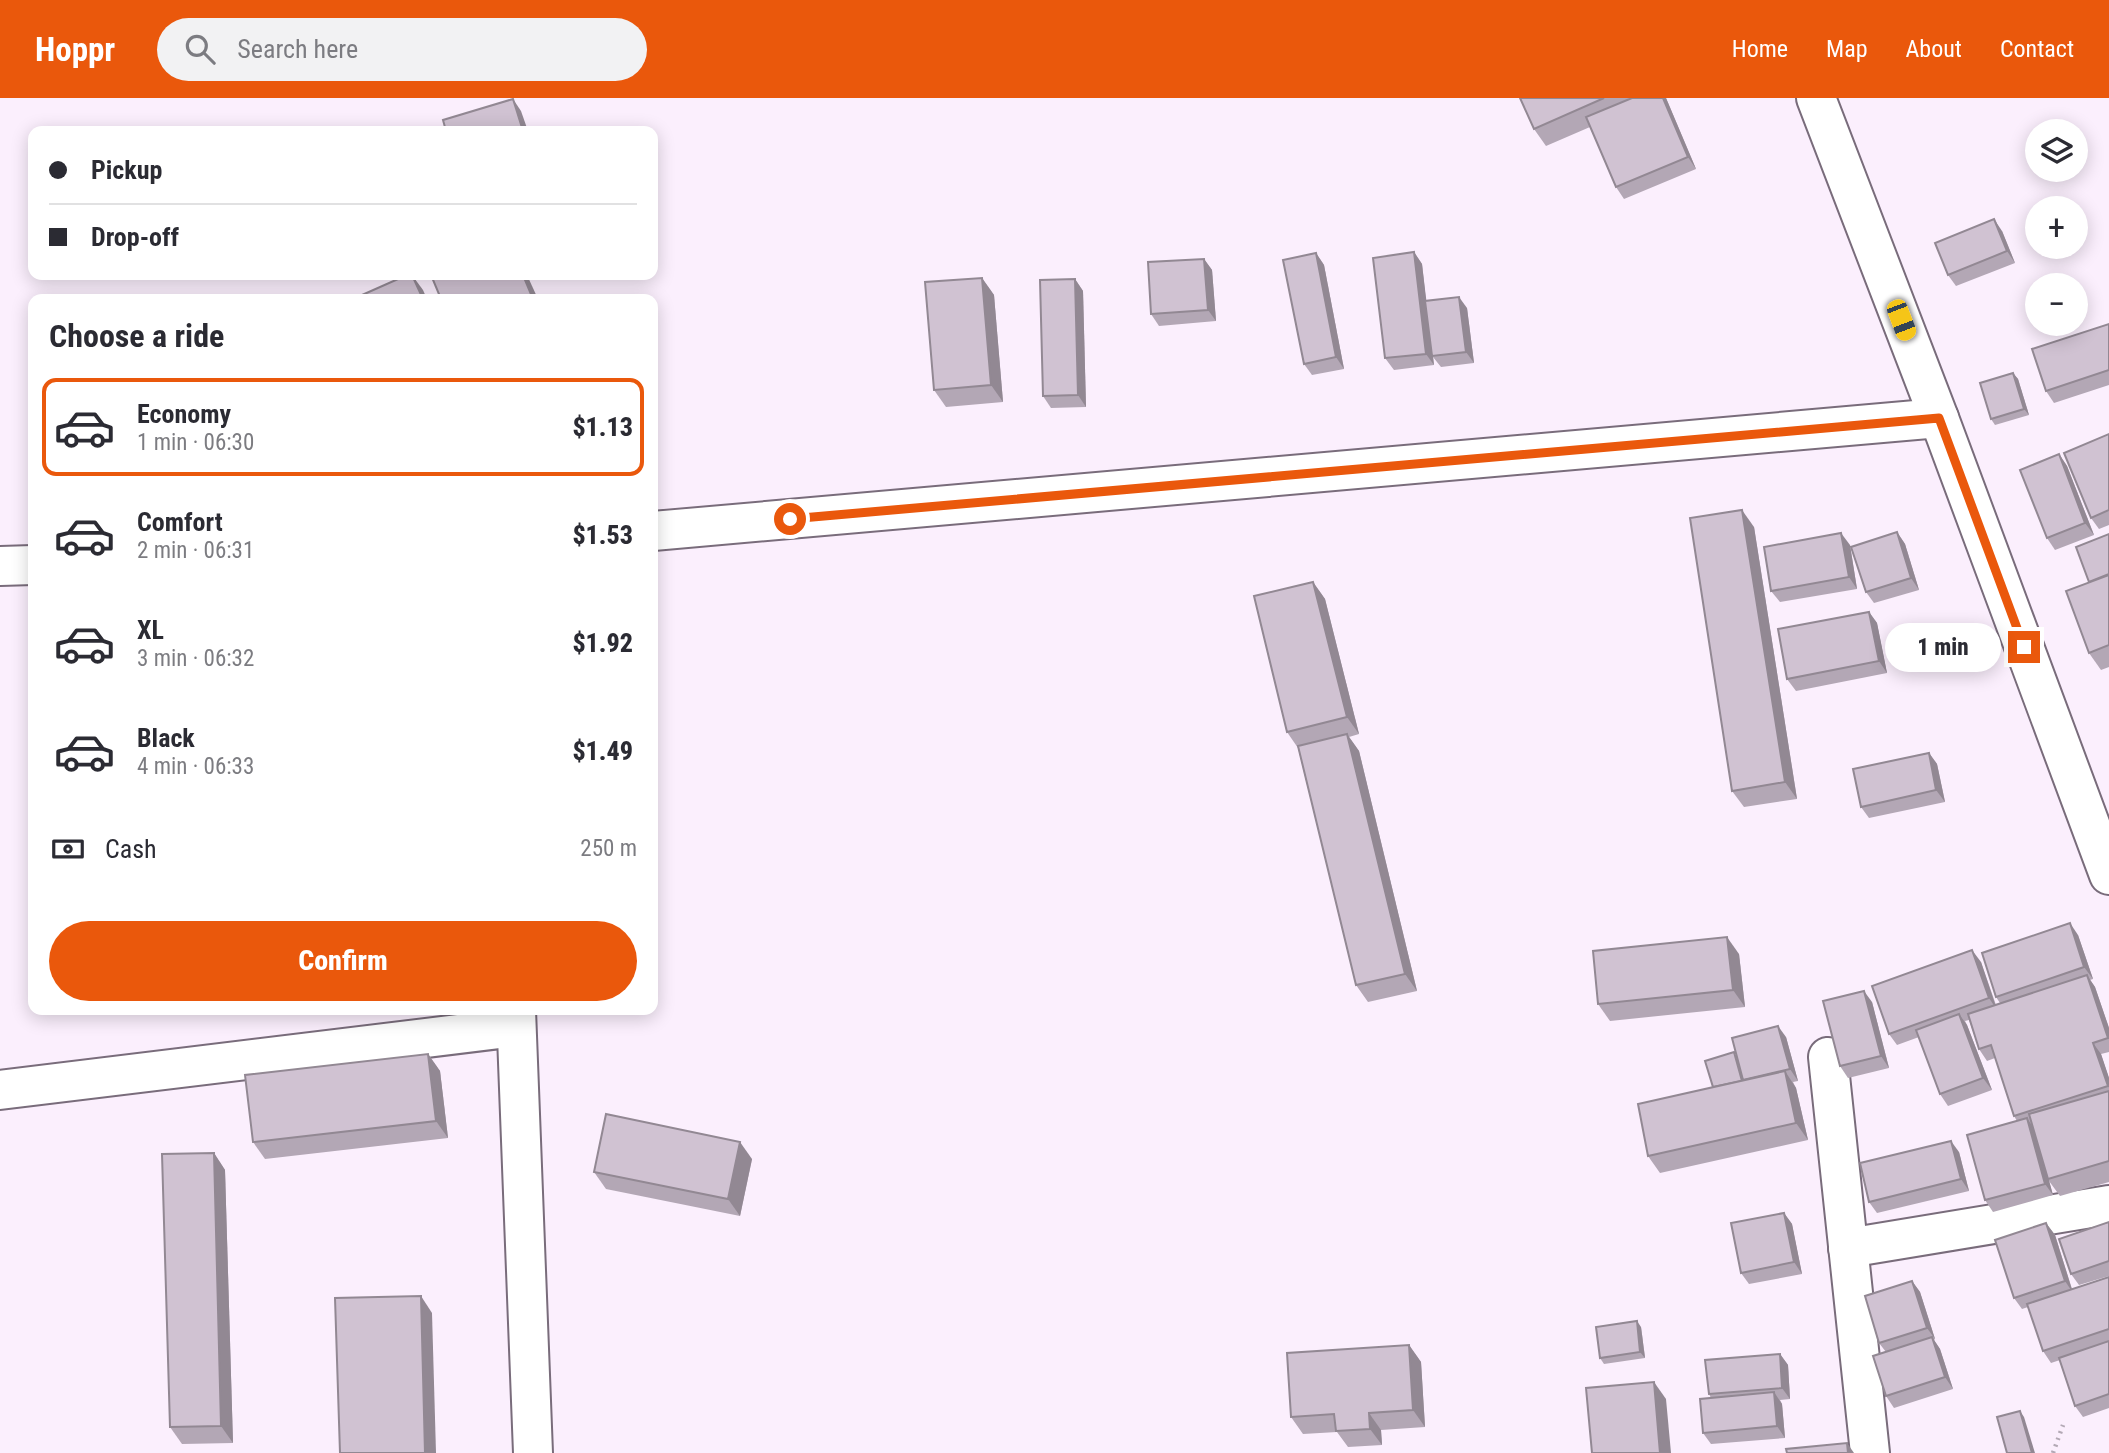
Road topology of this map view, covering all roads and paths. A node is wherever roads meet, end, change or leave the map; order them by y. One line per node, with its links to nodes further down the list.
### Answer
1 (1816, 98): 2 (main road)
2 (1939, 418): 3 (main road); 6 (main road)
3 (658, 531)
4 (28, 565): 5 (main road)
5 (0, 566)
6 (2109, 875)
7 (516, 1019): 9 (main road); 13 (main road)
8 (1828, 1057): 11 (main road)
9 (0, 1090)
10 (2109, 1205): 11 (main road)
11 (1848, 1248): 14 (main road)
12 (2063, 1425): 15 (path)
13 (533, 1453)
14 (1870, 1453)
15 (2053, 1453)

